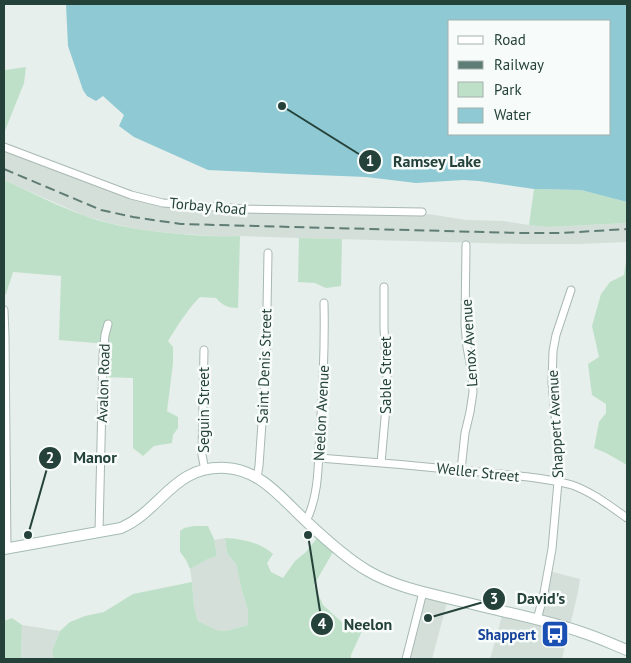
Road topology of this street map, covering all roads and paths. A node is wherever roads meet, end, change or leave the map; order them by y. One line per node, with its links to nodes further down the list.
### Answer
1 (4, 148): 2 (street, Torbay Road)
2 (422, 212)
3 (466, 245): 14 (street, Lenox Avenue)
4 (268, 253): 15 (street, Saint Denis Street)
5 (384, 287): 12 (street, Sable Street)
6 (571, 290): 16 (street, Shappert Avenue)
7 (324, 303): 11 (street, Neelon Avenue)
8 (4, 310): 20 (street)
9 (108, 324): 19 (street, Avalon Road)
10 (204, 350): 13 (street, Seguin Street)
11 (318, 458): 12 (street, Weller Street); 18 (street, Neelon Avenue)
12 (381, 463): 14 (street, Weller Street)
13 (205, 470): 15 (main road); 19 (main road)
14 (462, 470): 16 (street, Weller Street)
15 (256, 477): 18 (main road)
16 (558, 482): 17 (street, Weller Street); 22 (street, Shappert Avenue)
17 (627, 518)
18 (306, 521): 21 (main road)
19 (99, 532): 20 (main road)
20 (5, 549)
21 (423, 592): 22 (main road); 24 (street)
22 (537, 620): 23 (main road)
23 (627, 650)
24 (406, 659)

